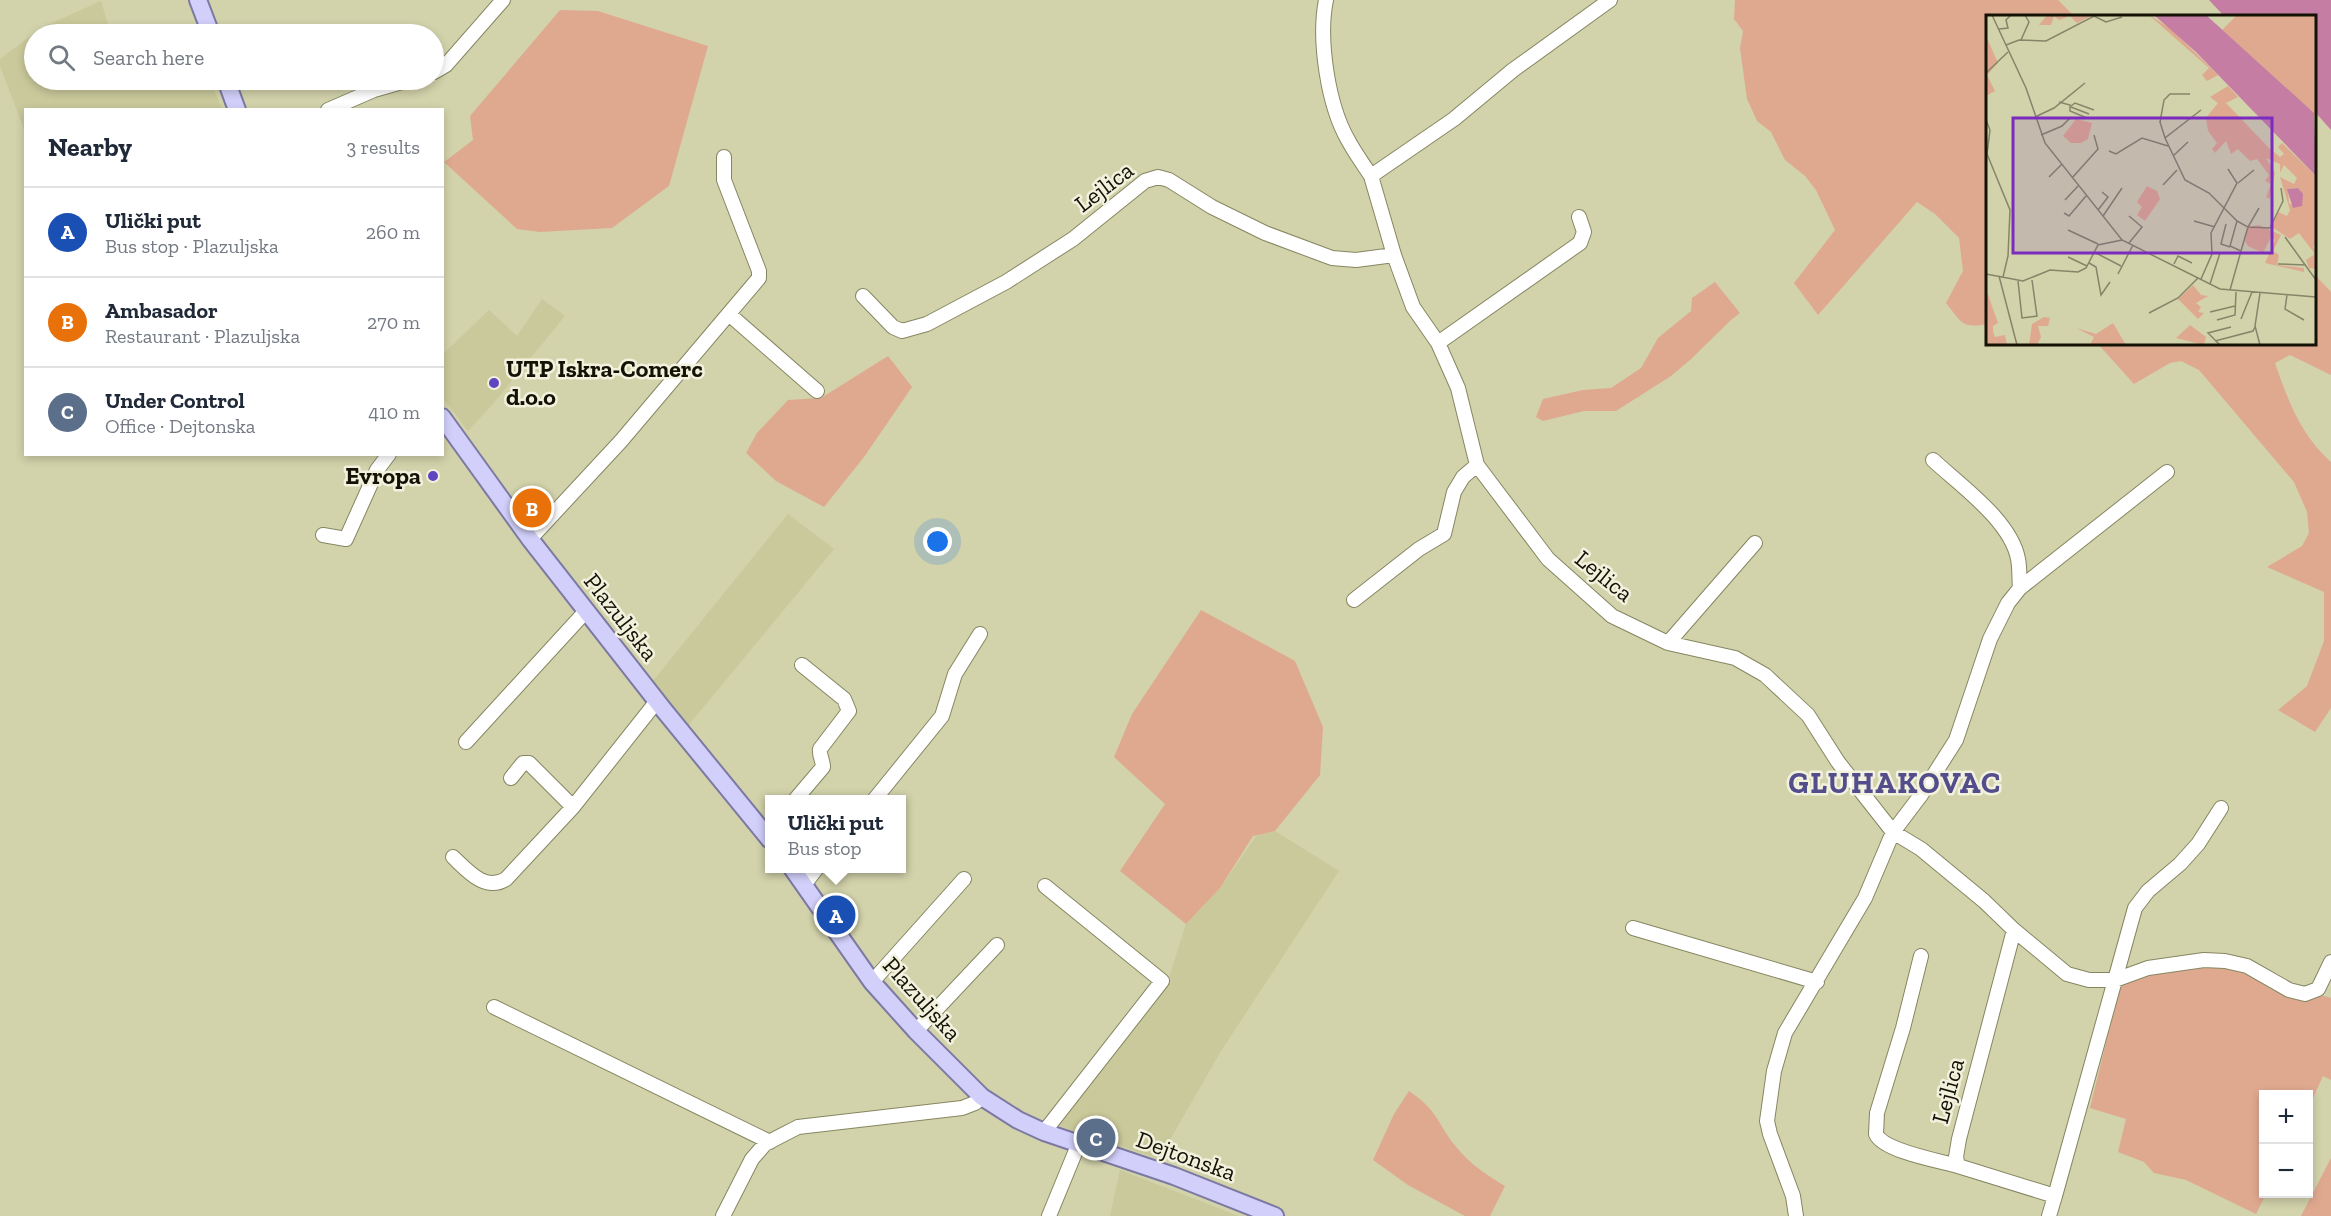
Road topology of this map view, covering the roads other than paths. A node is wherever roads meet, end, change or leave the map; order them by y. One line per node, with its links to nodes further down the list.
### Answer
1 (198, 0): 5 (main road)
2 (503, 0): 6 (street)
3 (1326, 0): 12 (street, Lejlica)
4 (1610, 0): 12 (street)
5 (207, 24)
6 (444, 66)
7 (230, 90): 9 (main road)
8 (374, 90): 10 (street)
9 (236, 108)
10 (333, 108)
11 (724, 157): 16 (street)
12 (1371, 176): 14 (street, Lejlica)
13 (1579, 217): 17 (street)
14 (1394, 255): 15 (street, Lejlica); 17 (street, Lejlica)
15 (863, 296)
16 (730, 315): 18 (street); 25 (street)
17 (1438, 343): 22 (street, Lejlica)
18 (817, 391)
19 (444, 420): 25 (main road, Plazuljska)
20 (388, 456): 24 (street)
21 (1933, 460): 27 (street)
22 (1477, 465): 28 (street); 31 (street, Lejlica)
23 (2168, 472): 27 (street)
24 (323, 535)
25 (530, 539): 29 (main road, Plazuljska)
26 (1755, 543): 31 (street)
27 (2020, 588): 41 (street)
28 (1354, 600)
29 (586, 611): 33 (main road, Plazuljska); 34 (street)
30 (980, 634): 37 (street)
31 (1668, 643): 41 (street, Lejlica)
32 (802, 665): 36 (street)
33 (657, 701): 38 (street); 40 (main road, Plazuljska)
34 (466, 742)
35 (511, 778): 38 (street)
36 (799, 795)
37 (878, 795)
38 (573, 807): 42 (street)
39 (2221, 808): 53 (street)
40 (765, 829)
41 (1893, 832): 49 (street, Lejlica); 55 (street)
42 (453, 857)
43 (796, 873): 46 (main road, Plazuljska)
44 (814, 873): 46 (street)
45 (964, 879): 54 (street)
46 (804, 885): 54 (main road, Plazuljska)
47 (1045, 886): 59 (street)
48 (1633, 928): 55 (street)
49 (2014, 930): 53 (street, Lejlica); 62 (street, Lejlica)
50 (997, 945): 57 (street)
51 (1921, 956): 62 (street)
52 (2331, 962): 53 (street)
53 (2115, 980): 63 (street)
54 (872, 982): 57 (main road, Plazuljska)
55 (1816, 982): 67 (street)
56 (494, 1007): 60 (street)
57 (916, 1031): 58 (main road, Plazuljska)
58 (982, 1097): 59 (main road, Dejtonska); 60 (street)
59 (1044, 1132): 61 (main road, Dejtonska)
60 (770, 1142): 64 (street)
61 (1079, 1143): 65 (street); 66 (main road, Dejtonska)
62 (1958, 1166): 63 (street)
63 (2055, 1196): 68 (street)
64 (727, 1215)
65 (1049, 1216)
66 (1275, 1216)
67 (1796, 1216)
68 (2049, 1216)

